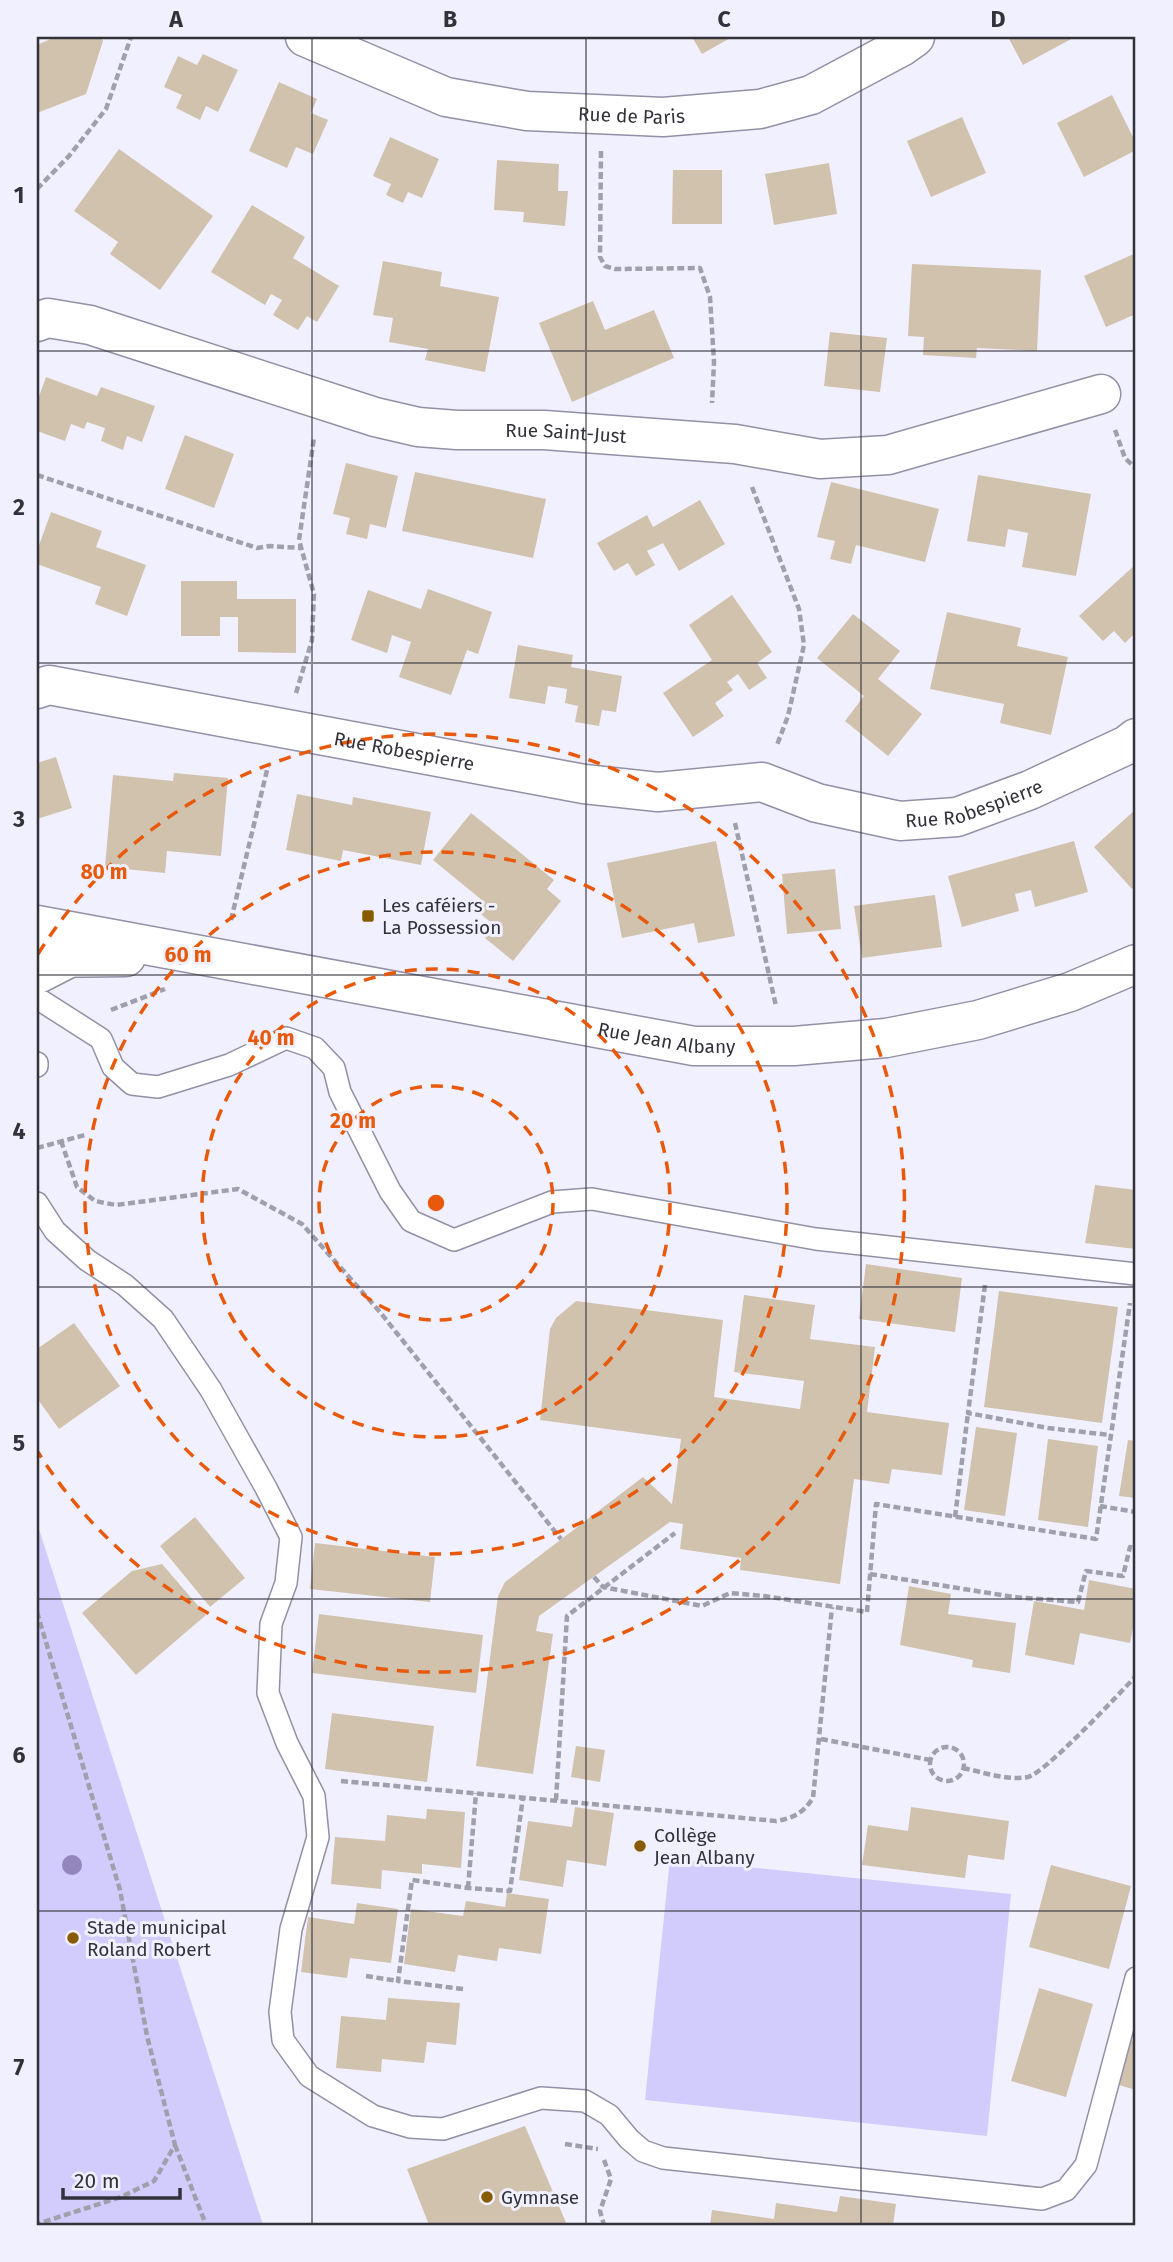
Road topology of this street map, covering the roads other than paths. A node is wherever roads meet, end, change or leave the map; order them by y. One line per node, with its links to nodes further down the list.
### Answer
1 (915, 37): 2 (street, Rue de Paris)
2 (332, 41)
3 (37, 322): 4 (street, Rue Saint-Just)
4 (1101, 394)
5 (41, 686): 6 (street, Rue Robespierre)
6 (1136, 738)
7 (37, 925): 8 (street, Rue Jean Albany)
8 (194, 954): 9 (street, Rue Jean Albany); 11 (street, Rue Jean Albany)
9 (89, 957): 10 (street, Rue Jean Albany); 12 (lane)
10 (37, 958)
11 (1136, 964)
12 (37, 984)
13 (37, 998): 15 (lane)
14 (37, 1203): 16 (lane)
15 (1135, 1274)
16 (1136, 1978)

